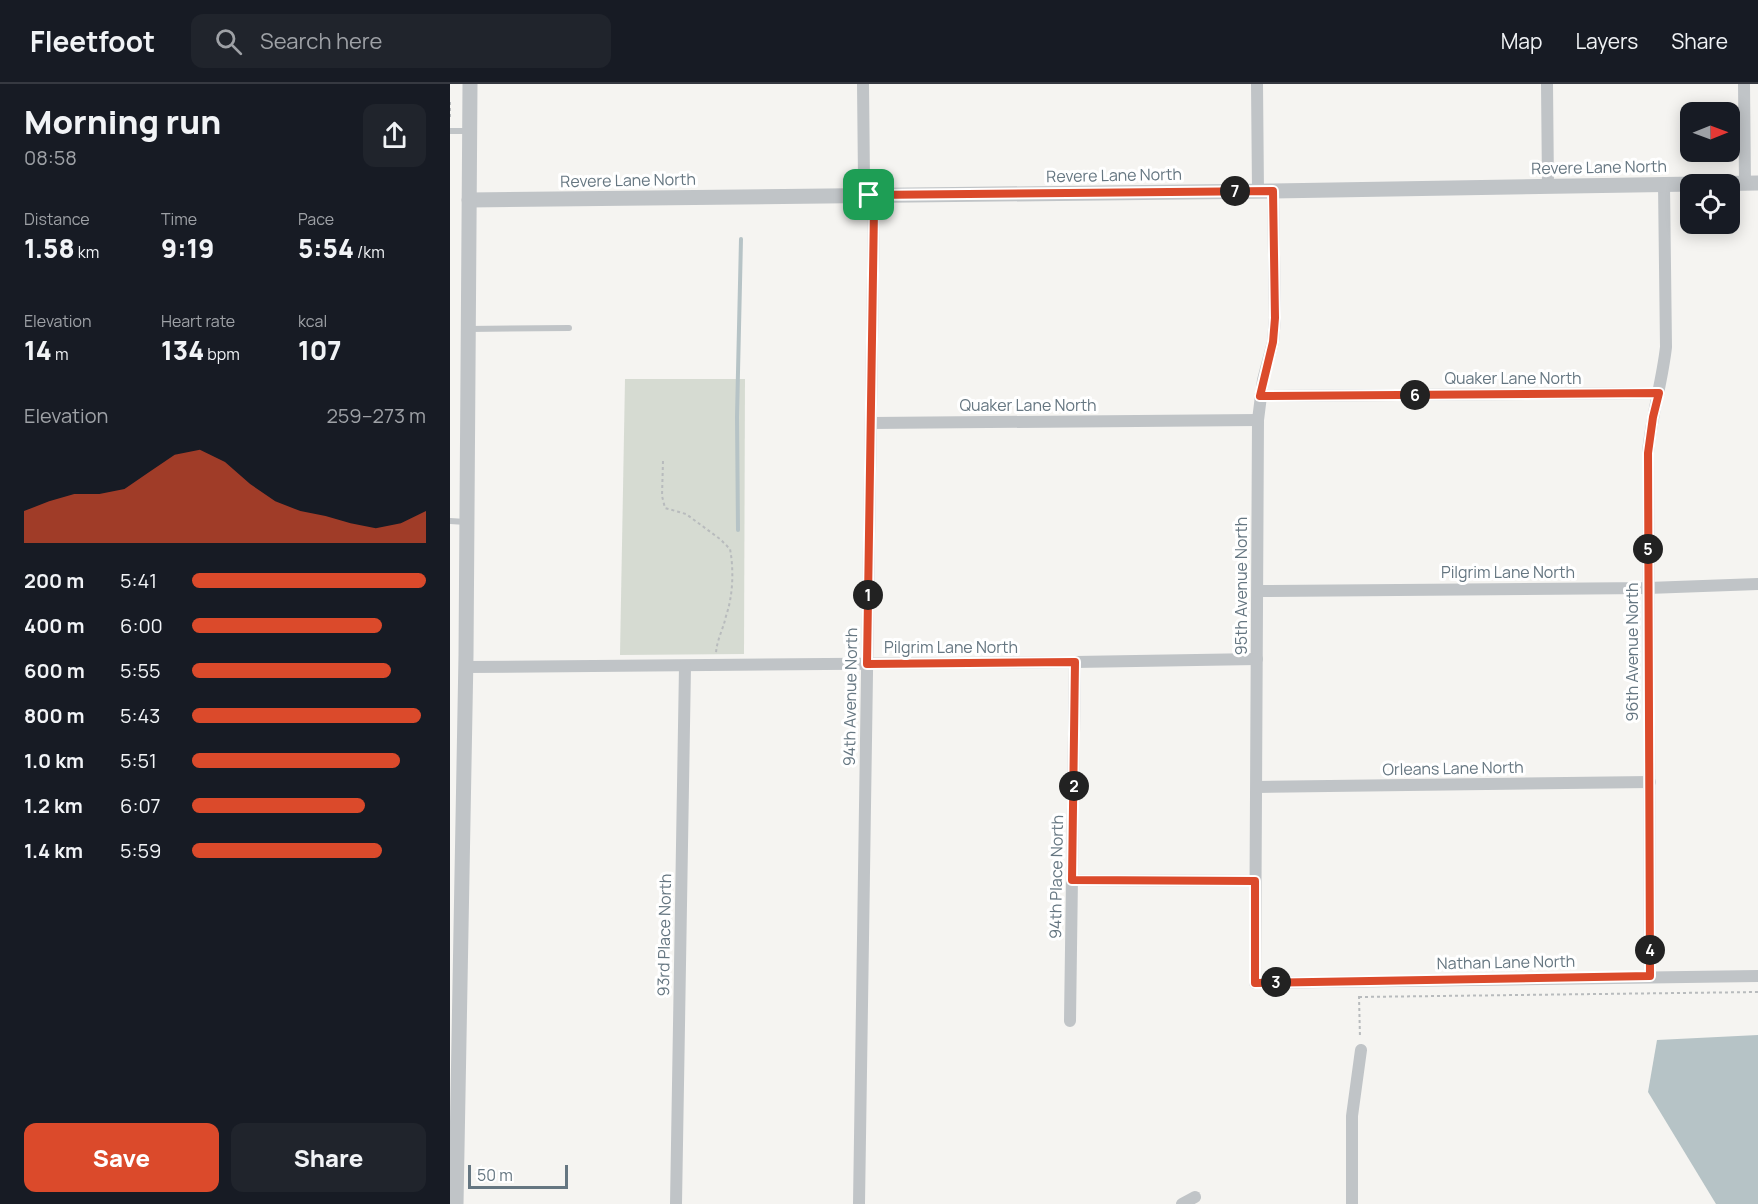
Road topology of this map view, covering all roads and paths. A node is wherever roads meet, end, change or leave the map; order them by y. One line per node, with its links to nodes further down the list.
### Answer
1 (470, 84): 9 (street)
2 (863, 84): 14 (street, 94th Avenue North)
3 (1257, 84): 13 (street, 95th Avenue North)
4 (1547, 84): 12 (street)
5 (1744, 84): 10 (street)
6 (450, 102): 7 (path)
7 (450, 120)
8 (450, 131): 9 (lane)
9 (470, 131): 15 (street)
10 (1752, 183): 11 (street, Revere Lane North)
11 (1664, 185): 12 (street, Revere Lane North); 18 (street, 96th Avenue North)
12 (1548, 186): 13 (street, Revere Lane North)
13 (1266, 191): 14 (street, Revere Lane North); 19 (street, 95th Avenue North)
14 (869, 195): 15 (street, Revere Lane North); 21 (street, 94th Avenue North)
15 (470, 200): 17 (street)
16 (569, 328): 17 (lane)
17 (468, 329): 24 (street)
18 (1659, 393): 19 (street, Quaker Lane North); 26 (street, 96th Avenue North)
19 (1260, 396): 20 (street, 95th Avenue North)
20 (1258, 420): 21 (street, Quaker Lane North); 27 (street, 95th Avenue North)
21 (871, 423): 30 (street, 94th Avenue North)
22 (663, 461): 31 (path)
23 (450, 521): 24 (lane)
24 (466, 522): 33 (street)
25 (1758, 584): 26 (street, Pilgrim Lane North)
26 (1648, 588): 27 (street, Pilgrim Lane North); 34 (street, 96th Avenue North)
27 (1258, 591): 28 (street, 95th Avenue North)
28 (1257, 659): 29 (street, Pilgrim Lane North); 35 (street, 95th Avenue North)
29 (1075, 662): 30 (street, Pilgrim Lane North); 36 (street, 94th Place North)
30 (867, 664): 31 (street, Pilgrim Lane North); 48 (street, 94th Avenue North)
31 (716, 665): 32 (street, Pilgrim Lane North)
32 (685, 666): 33 (street, Pilgrim Lane North); 47 (street, 93rd Place North)
33 (466, 667): 44 (street)
34 (1650, 782): 35 (street, Orleans Lane North); 38 (street, 96th Avenue North)
35 (1257, 787): 37 (street, 95th Avenue North)
36 (1072, 880): 37 (street); 42 (street, 94th Place North)
37 (1255, 881): 40 (street, 95th Avenue North)
38 (1650, 976): 39 (street, Nathan Lane North); 40 (street, Nathan Lane North)
39 (1758, 976)
40 (1255, 983)
41 (1758, 992): 43 (path)
42 (1070, 1021)
43 (1361, 1050): 50 (street)
44 (454, 1092): 46 (street)
45 (1195, 1197): 49 (street)
46 (456, 1204)
47 (676, 1204)
48 (859, 1204)
49 (1182, 1204)
50 (1352, 1204)

